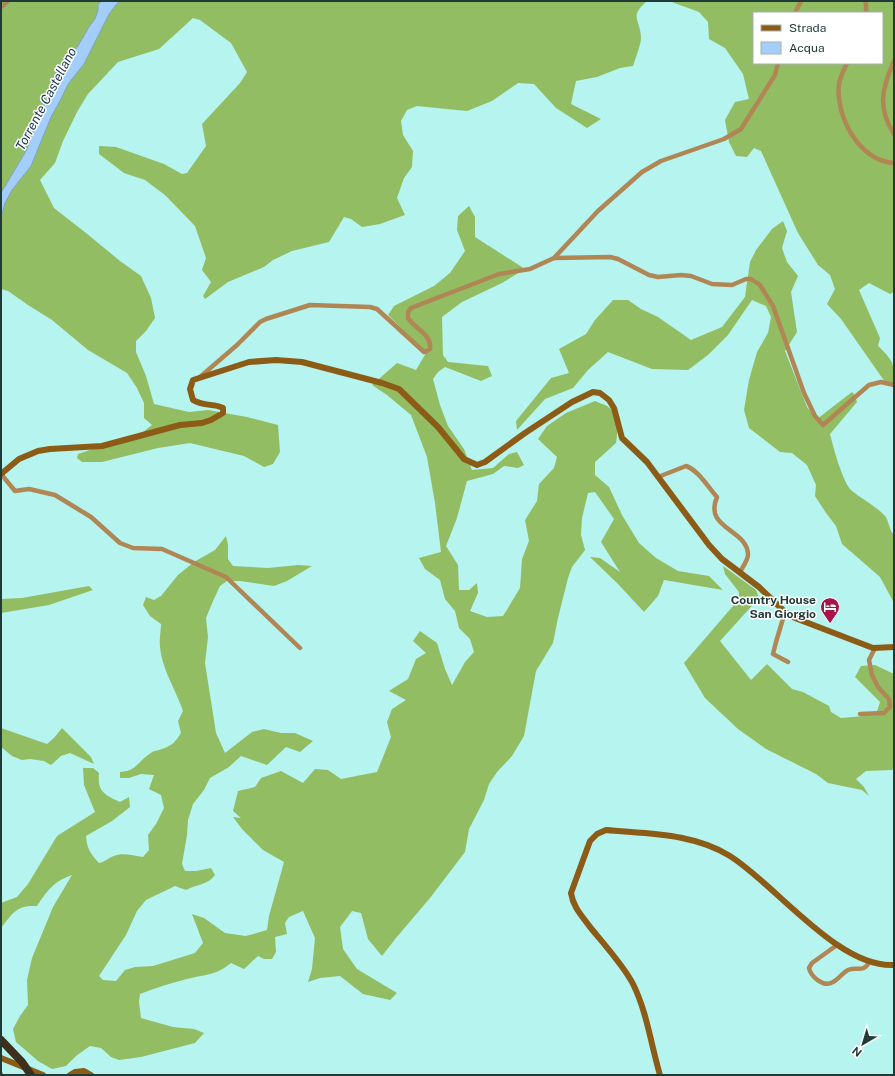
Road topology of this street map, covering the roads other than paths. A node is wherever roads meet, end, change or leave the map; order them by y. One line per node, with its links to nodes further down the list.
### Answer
1 (8, 1): 4 (street)
2 (801, 1): 5 (street)
3 (865, 1): 6 (street)
4 (1, 7)
5 (796, 12)
6 (866, 12)
7 (894, 61): 10 (street)
8 (778, 64): 12 (street)
9 (847, 64): 11 (street)
10 (894, 134)
11 (894, 163)
12 (554, 258): 13 (street); 14 (street)
13 (200, 378): 15 (street); 16 (street)
14 (894, 385)
15 (1, 474): 20 (street)
16 (658, 477): 17 (street); 17 (street)
17 (740, 572): 18 (street)
18 (785, 612): 21 (street); 22 (street)
19 (894, 647): 21 (street)
20 (300, 648)
21 (875, 648): 23 (street)
22 (788, 662)
23 (860, 714)
24 (837, 945): 25 (street); 25 (street); 33 (street)
25 (870, 961): 26 (street)
26 (894, 964)
27 (1, 1040): 29 (highway, bridge)
28 (1, 1058): 30 (street)
29 (31, 1075)
30 (43, 1075)
31 (70, 1075): 32 (street)
32 (91, 1075)
33 (660, 1075)

